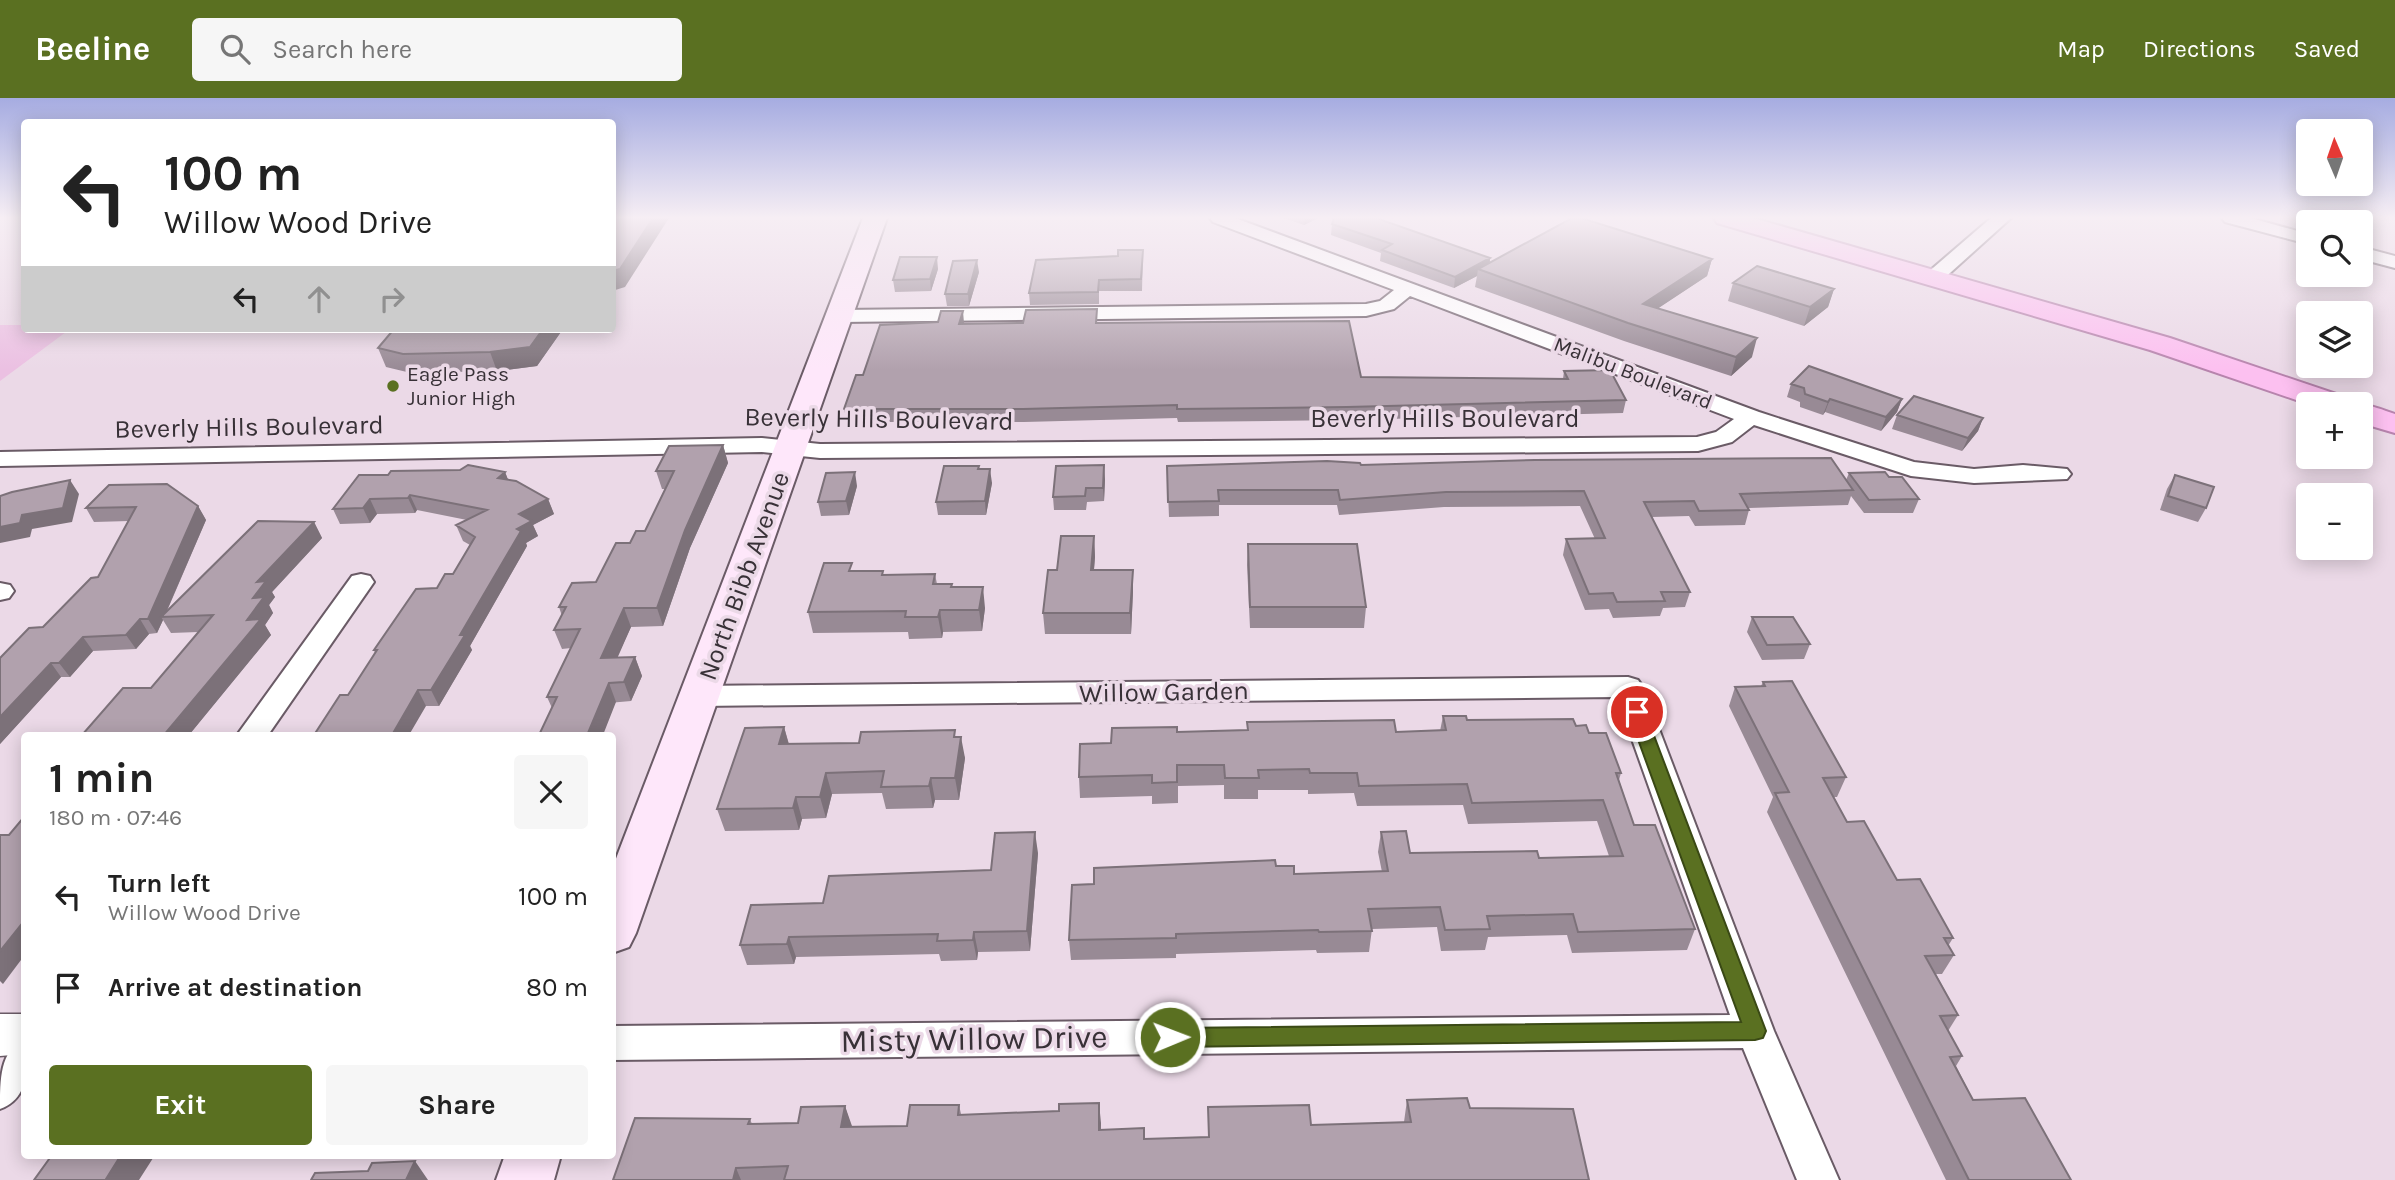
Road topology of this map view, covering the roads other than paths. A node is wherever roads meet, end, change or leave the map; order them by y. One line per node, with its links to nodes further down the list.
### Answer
1 (857, 268): 7 (main road, North Bibb Avenue)
2 (1353, 268): 6 (street, Malibu Boulevard)
3 (1900, 268): 5 (highway)
4 (1944, 268): 5 (street)
5 (1933, 278): 8 (highway)
6 (1407, 289): 7 (street); 10 (street, Malibu Boulevard)
7 (840, 316): 12 (main road, North Bibb Avenue)
8 (2301, 392)
9 (2373, 416): 11 (highway)
10 (1751, 417): 12 (street, Beverly Hills Boulevard); 14 (street, Malibu Boulevard)
11 (2395, 424)
12 (791, 447): 13 (street, Beverly Hills Boulevard); 16 (main road, North Bibb Avenue)
13 (0, 459)
14 (2059, 474)
15 (361, 582): 17 (street)
16 (699, 696): 18 (main road, North Bibb Avenue); 19 (street, Willow Garden)
17 (254, 732)
18 (616, 922)
19 (1755, 1031): 22 (street, Misty Willow Drive); 27 (street)
20 (21, 1034): 21 (street)
21 (0, 1035)
22 (616, 1043)
23 (21, 1060): 24 (street)
24 (0, 1091)
25 (533, 1159): 26 (main road)
26 (525, 1180)
27 (1818, 1180)

